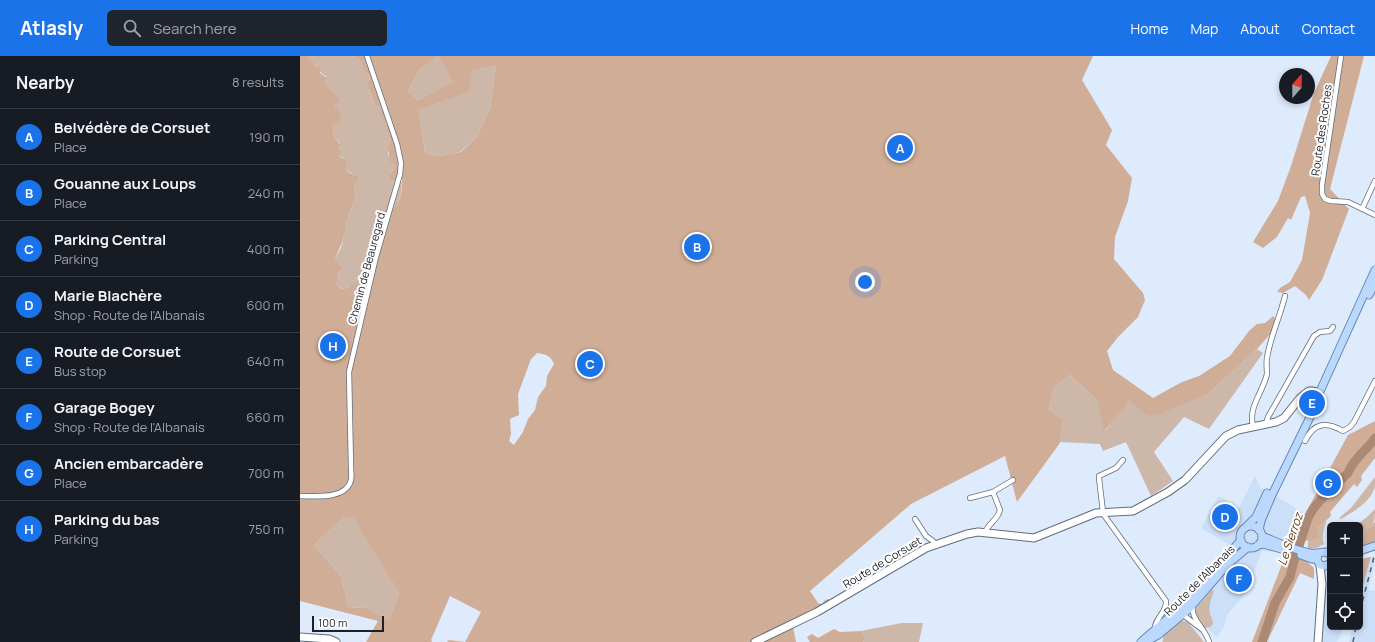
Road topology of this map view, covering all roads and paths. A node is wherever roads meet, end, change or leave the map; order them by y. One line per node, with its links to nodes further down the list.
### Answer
1 (367, 56): 20 (street, Chemin de Beauregard)
2 (1341, 56): 4 (street, Route des Roches)
3 (1375, 181): 4 (street)
4 (1362, 209): 5 (street)
5 (1375, 215)
6 (1375, 270): 9 (main road)
7 (1375, 283): 9 (main road)
8 (1285, 296): 15 (street)
9 (1358, 309): 12 (main road)
10 (1333, 327): 14 (street)
11 (1375, 380): 16 (street)
12 (1319, 393): 13 (main road); 14 (street, Route de Corsuet)
13 (1312, 409): 24 (main road); 26 (main road)
14 (1266, 424): 15 (street, Route de Corsuet)
15 (1253, 426): 22 (street, Route de Corsuet)
16 (1305, 441)
17 (1123, 460): 22 (street)
18 (1013, 480): 19 (street)
19 (993, 492): 21 (street); 25 (street)
20 (300, 496)
21 (970, 498)
22 (1103, 514): 25 (street, Route de Corsuet); 40 (street)
23 (915, 519): 28 (street)
24 (1246, 527): 26 (main road); 27 (main road)
25 (985, 533): 28 (street, Route de Corsuet)
26 (1260, 533): 29 (main road); 31 (main road)
27 (1241, 540): 30 (main road); 37 (main road, Route de l'Albanais)
28 (935, 544): 44 (street, Route de Corsuet)
29 (1258, 544): 30 (main road); 31 (main road)
30 (1248, 547): 38 (main road, Route de l'Albanais)
31 (1283, 548): 36 (main road)
32 (1374, 548): 33 (main road); 35 (main road)
33 (1363, 550)
34 (1327, 552): 36 (main road)
35 (1363, 553)
36 (1323, 561): 48 (street)
37 (1204, 584): 39 (street); 40 (main road, Route de l'Albanais)
38 (1194, 603): 39 (main road, Route de l'Albanais); 41 (street)
39 (1183, 614): 41 (street); 46 (main road, Route de l'Albanais)
40 (1155, 630): 45 (main road, Route de l'Albanais)
41 (1203, 630): 47 (street)
42 (300, 637): 43 (street)
43 (336, 642)
44 (755, 642)
45 (1141, 642)
46 (1145, 642)
47 (1208, 642)
48 (1318, 642)

